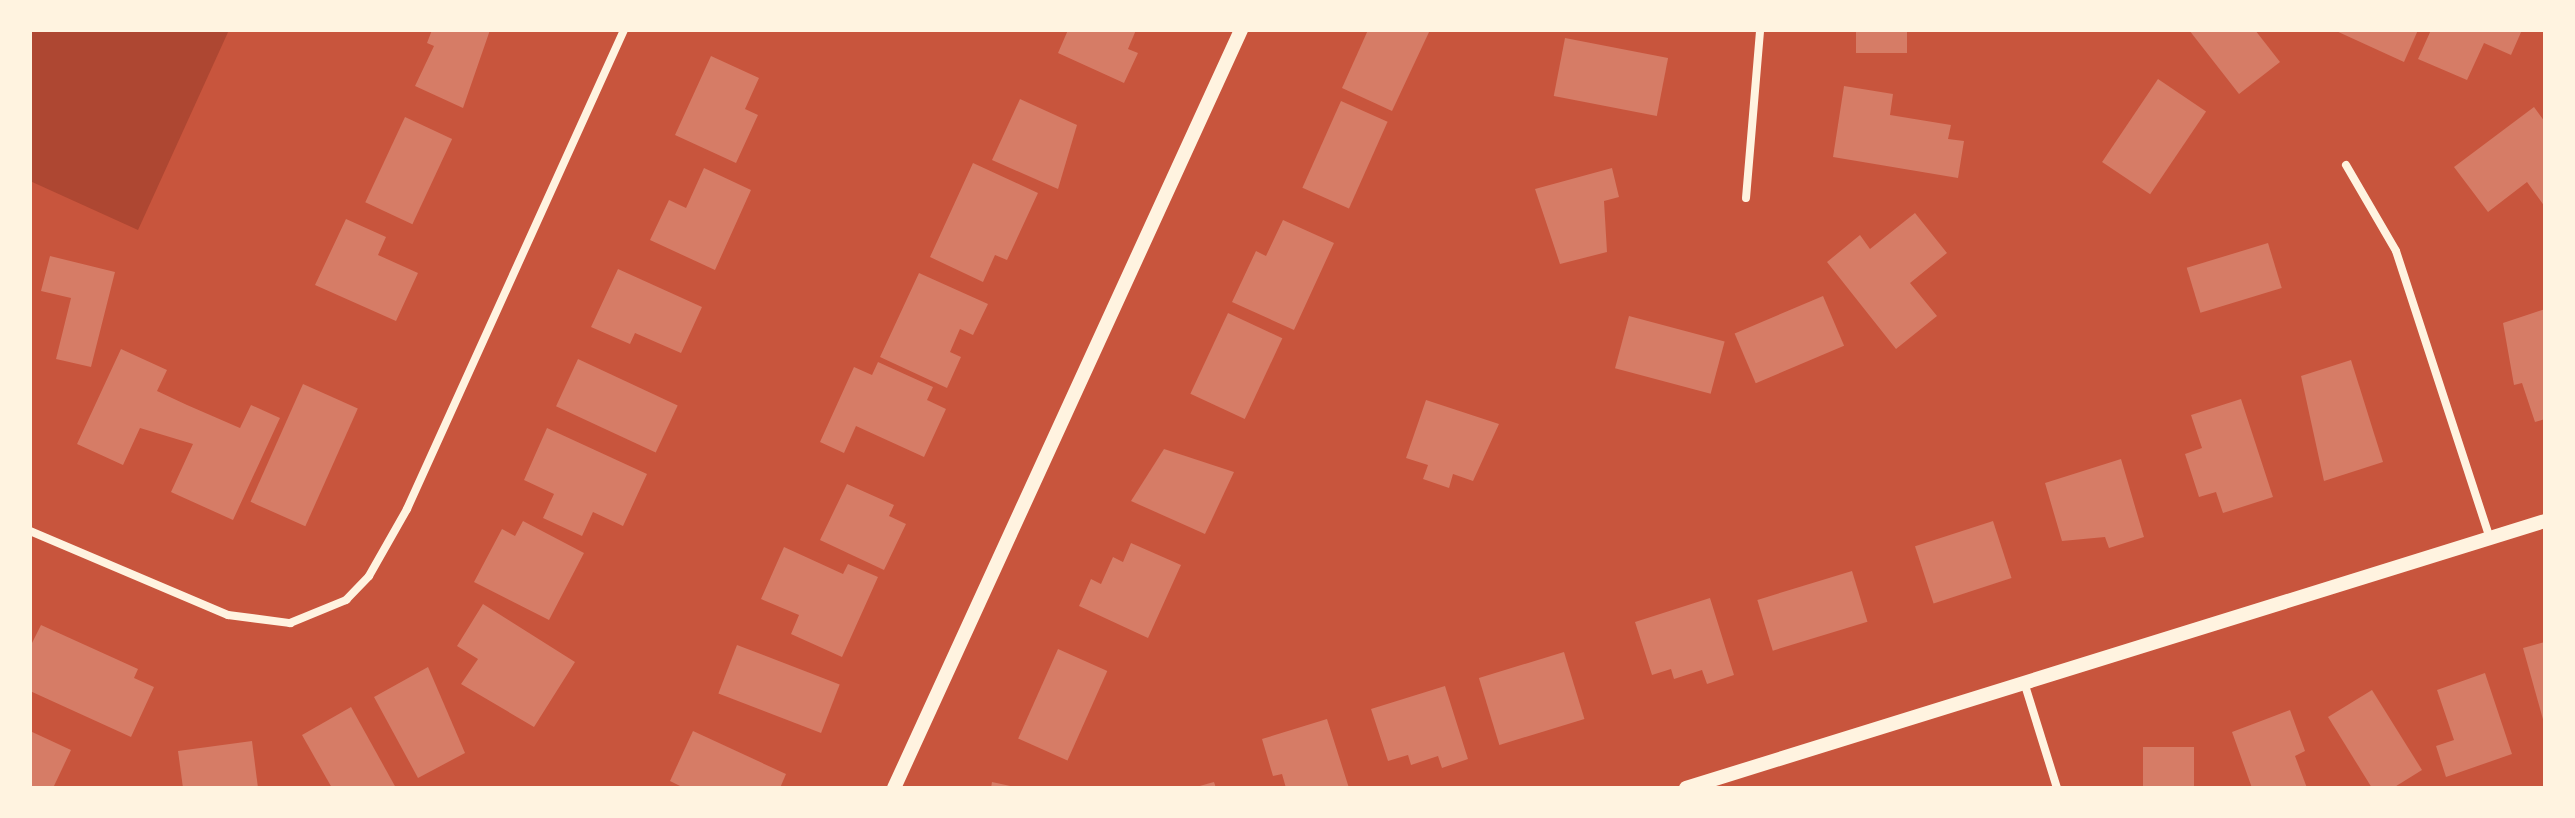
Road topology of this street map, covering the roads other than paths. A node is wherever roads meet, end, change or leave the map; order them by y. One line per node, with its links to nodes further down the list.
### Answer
1 (624, 30): 7 (street)
2 (1241, 30): 10 (street)
3 (1760, 30): 5 (street)
4 (2346, 165): 8 (street)
5 (1746, 198)
6 (2545, 521): 8 (street)
7 (30, 531)
8 (2490, 538): 9 (street)
9 (2024, 682): 11 (street); 12 (street)
10 (894, 788)
11 (1686, 788)
12 (2057, 788)

